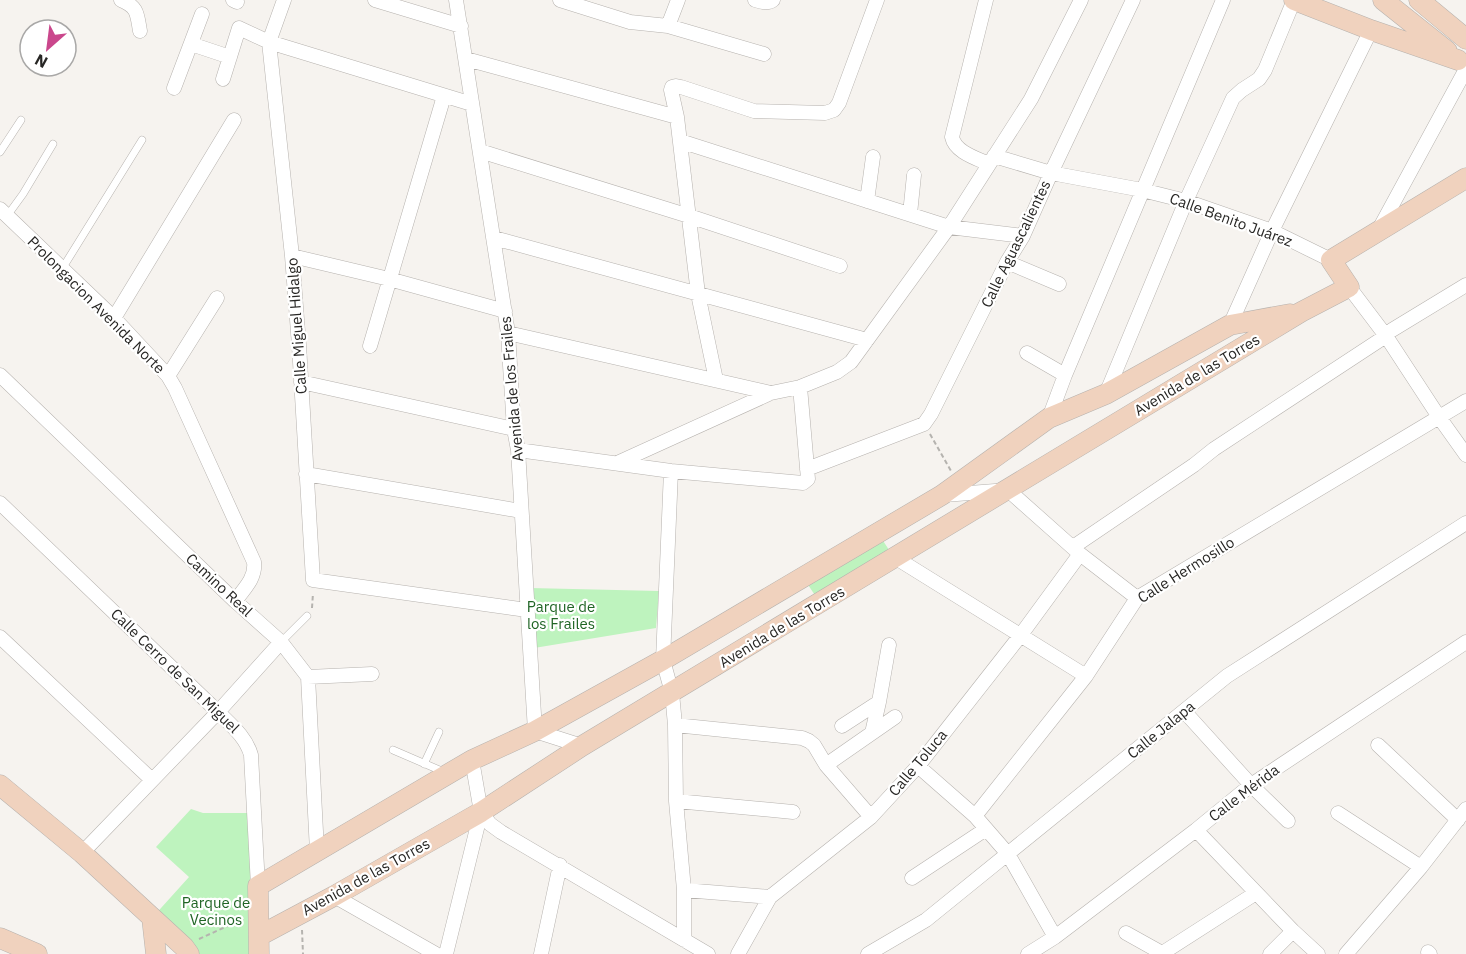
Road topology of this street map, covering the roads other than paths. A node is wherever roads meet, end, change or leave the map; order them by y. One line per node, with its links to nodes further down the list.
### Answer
1 (121, 0): 24 (street)
2 (284, 0): 26 (street, Calle Miguel Hidalgo)
3 (375, 0): 21 (street)
4 (456, 0): 21 (street, Avenida de los Frailes)
5 (560, 0): 22 (street)
6 (678, 0): 22 (street)
7 (755, 0): 8 (street)
8 (773, 0)
9 (878, 0): 36 (street)
10 (986, 0): 45 (street, Calle Benito Juárez)
11 (1081, 0): 45 (street)
12 (1133, 0): 46 (street, Calle Aguascalientes)
13 (1223, 0): 49 (street)
14 (1294, 0): 23 (street); 51 (street)
15 (1383, 0): 31 (street)
16 (1404, 0): 31 (street)
17 (1419, 0): 25 (street)
18 (1436, 0): 20 (street)
19 (202, 14): 27 (street)
20 (1466, 23)
21 (461, 26): 30 (street, Avenida de los Frailes)
22 (668, 26): 28 (street)
23 (1371, 30): 31 (street); 56 (street)
24 (140, 31)
25 (1466, 39)
26 (270, 42): 29 (street); 34 (street); 60 (street, Calle Miguel Hidalgo)
27 (191, 44): 29 (street); 33 (street)
28 (764, 54)
29 (230, 57): 32 (street)
30 (466, 59): 35 (street, Avenida de los Frailes); 36 (street)
31 (1464, 62): 57 (street)
32 (223, 79)
33 (174, 88)
34 (444, 96): 35 (street); 65 (street)
35 (472, 104): 42 (street, Avenida de los Frailes)
36 (677, 117): 40 (street)
37 (21, 120): 43 (lane)
38 (234, 120): 73 (street)
39 (142, 140): 64 (lane)
40 (680, 141): 50 (street); 54 (street)
41 (52, 144): 52 (lane)
42 (480, 151): 54 (street); 59 (street, Avenida de los Frailes)
43 (0, 152)
44 (873, 157): 50 (street)
45 (992, 160): 46 (street, Calle Benito Juárez); 55 (street)
46 (1051, 173): 49 (street, Calle Benito Juárez); 58 (street, Calle Aguascalientes)
47 (914, 175): 53 (street)
48 (1466, 178): 57 (street)
49 (1142, 190): 51 (street, Calle Benito Juárez); 81 (street)
50 (867, 201): 53 (street)
51 (1186, 201): 56 (street, Calle Benito Juárez); 87 (street)
52 (4, 213): 64 (street, Prolongacion Avenida Norte)
53 (910, 214): 55 (street)
54 (689, 216): 63 (street); 69 (street)
55 (949, 227): 58 (street); 77 (street)
56 (1272, 231): 61 (street, Calle Benito Juárez); 74 (street)
57 (1377, 232): 61 (street)
58 (1023, 236): 62 (street, Calle Aguascalientes)
59 (494, 238): 69 (street); 71 (street, Avenida de los Frailes)
60 (292, 256): 65 (street); 84 (street, Calle Miguel Hidalgo)
61 (1331, 260): 68 (street, Calle Benito Juárez)
62 (1007, 262): 66 (street); 97 (street, Calle Aguascalientes)
63 (840, 266)
64 (62, 269): 73 (street, Prolongacion Avenida Norte)
65 (389, 279): 71 (street); 78 (street)
66 (1059, 284)
67 (1466, 285): 76 (street, Calle Toluca)
68 (1349, 286): 72 (street, Avenida de las Torres); 76 (street, Calle Benito Juárez)
69 (698, 294): 77 (street); 83 (street)
70 (217, 298): 82 (street)
71 (505, 311): 75 (street, Avenida de los Frailes)
72 (1301, 312): 74 (street, Avenida de las Torres); 99 (street, Avenida de las Torres)
73 (114, 318): 82 (street, Prolongacion Avenida Norte)
74 (1230, 325): 87 (street, Avenida de las Torres)
75 (508, 333): 83 (street); 91 (street, Avenida de los Frailes)
76 (1389, 333): 89 (street, Calle Benito Juárez); 103 (street, Calle Toluca)
77 (867, 340): 85 (street)
78 (370, 346)
79 (1027, 353): 81 (street)
80 (0, 375): 106 (street, Camino Real)
81 (1065, 375): 90 (street)
82 (168, 376): 106 (street, Prolongacion Avenida Norte)
83 (716, 380): 86 (street)
84 (301, 382): 91 (street); 96 (street, Calle Miguel Hidalgo)
85 (800, 387): 86 (street); 97 (street)
86 (771, 393): 94 (street)
87 (1106, 394): 90 (street, Avenida de las Torres)
88 (1466, 401): 89 (street, Calle Hermosillo)
89 (1439, 417): 93 (street, Calle Benito Juárez); 105 (street, Calle Hermosillo)
90 (1049, 418): 98 (street, Avenida de las Torres)
91 (514, 429): 92 (street, Avenida de los Frailes)
92 (518, 450): 94 (street); 101 (street, Avenida de los Frailes)
93 (1466, 455)
94 (617, 463): 95 (street)
95 (671, 471): 97 (street); 114 (street)
96 (306, 474): 101 (street); 107 (street, Calle Miguel Hidalgo)
97 (805, 476)
98 (950, 489): 99 (street); 114 (street, Avenida de las Torres)
99 (1008, 490): 103 (street); 104 (street, Avenida de las Torres)
100 (0, 503): 120 (street, Calle Cerro de San Miguel)
101 (521, 512): 107 (street, Avenida de los Frailes)
102 (1466, 523): 121 (street, Calle Jalapa)
103 (1077, 551): 105 (street); 109 (street, Calle Toluca)
104 (896, 558): 109 (street); 118 (street, Avenida de las Torres)
105 (1137, 598): 116 (street, Calle Hermosillo)
106 (235, 601): 111 (street, Camino Real)
107 (527, 610): 125 (street, Avenida de los Frailes)
108 (307, 616): 111 (lane)
109 (1020, 636): 116 (street); 134 (street, Calle Toluca)
110 (0, 637): 136 (street)
111 (281, 642): 117 (street, Camino Real); 120 (street)
112 (1466, 642): 138 (street, Calle Mérida)
113 (889, 645): 119 (street)
114 (663, 660): 118 (street); 125 (street, Avenida de las Torres)
115 (372, 674): 117 (street)
116 (1086, 676): 144 (street, Calle Hermosillo)
117 (308, 677): 149 (street)
118 (672, 693): 123 (street); 129 (street, Avenida de las Torres)
119 (879, 702): 124 (street); 127 (street)
120 (218, 711): 136 (street); 155 (street, Calle Cerro de San Miguel)
121 (1184, 711): 138 (street); 151 (street, Calle Jalapa)
122 (895, 717): 127 (street)
123 (675, 724): 133 (street); 139 (street)
124 (842, 726)
125 (535, 731): 129 (street); 131 (street, Avenida de las Torres)
126 (439, 732): 132 (lane)
127 (872, 733): 133 (street)
128 (1378, 745): 143 (street)
129 (582, 746): 140 (street, Avenida de las Torres)
130 (393, 750): 132 (lane)
131 (472, 760): 135 (street, Avenida de las Torres); 140 (street)
132 (424, 764): 135 (lane)
133 (826, 765): 145 (street)
134 (918, 766): 144 (street); 145 (street, Calle Toluca)
135 (449, 775): 149 (street, Avenida de las Torres)
136 (152, 780): 150 (street)
137 (0, 785): 150 (street)
138 (1251, 785): 146 (street); 148 (street, Calle Mérida)
139 (675, 801): 141 (street); 156 (street)
140 (481, 812): 152 (street); 158 (street, Avenida de las Torres); 171 (street)
141 (793, 812)
142 (1338, 813): 153 (street)
143 (1462, 815): 153 (street)
144 (975, 816): 147 (street)
145 (871, 817): 159 (street, Calle Toluca)
146 (1288, 821)
147 (986, 829): 151 (street); 154 (street)
148 (1196, 830): 157 (street); 163 (street, Calle Mérida)
149 (316, 851): 155 (street, Avenida de las Torres)
150 (82, 853): 160 (street)
151 (1008, 854): 163 (street); 175 (street, Calle Jalapa)
152 (560, 866): 165 (street); 172 (street)
153 (1421, 867): 180 (street)
154 (912, 878)
155 (258, 886): 166 (street, Calle Cerro de San Miguel)
156 (684, 890): 159 (street); 165 (street)
157 (1256, 893): 161 (street); 177 (street)
158 (334, 896): 166 (street, Avenida de las Torres); 170 (street)
159 (770, 897): 174 (street, Calle Toluca)
160 (152, 918): 167 (street); 169 (street)
161 (1293, 931): 178 (street); 179 (street)
162 (1126, 933): 177 (street)
163 (1055, 937): 176 (street, Calle Mérida)
164 (0, 938): 168 (street)
165 (684, 940): 173 (street)
166 (259, 945)
167 (186, 950)
168 (37, 954)
169 (156, 954)
170 (436, 954)
171 (446, 954)
172 (541, 954)
173 (708, 954)
174 (738, 954)
175 (868, 954)
176 (1028, 954)
177 (1161, 954)
178 (1270, 954)
179 (1318, 954)
180 (1346, 954)

